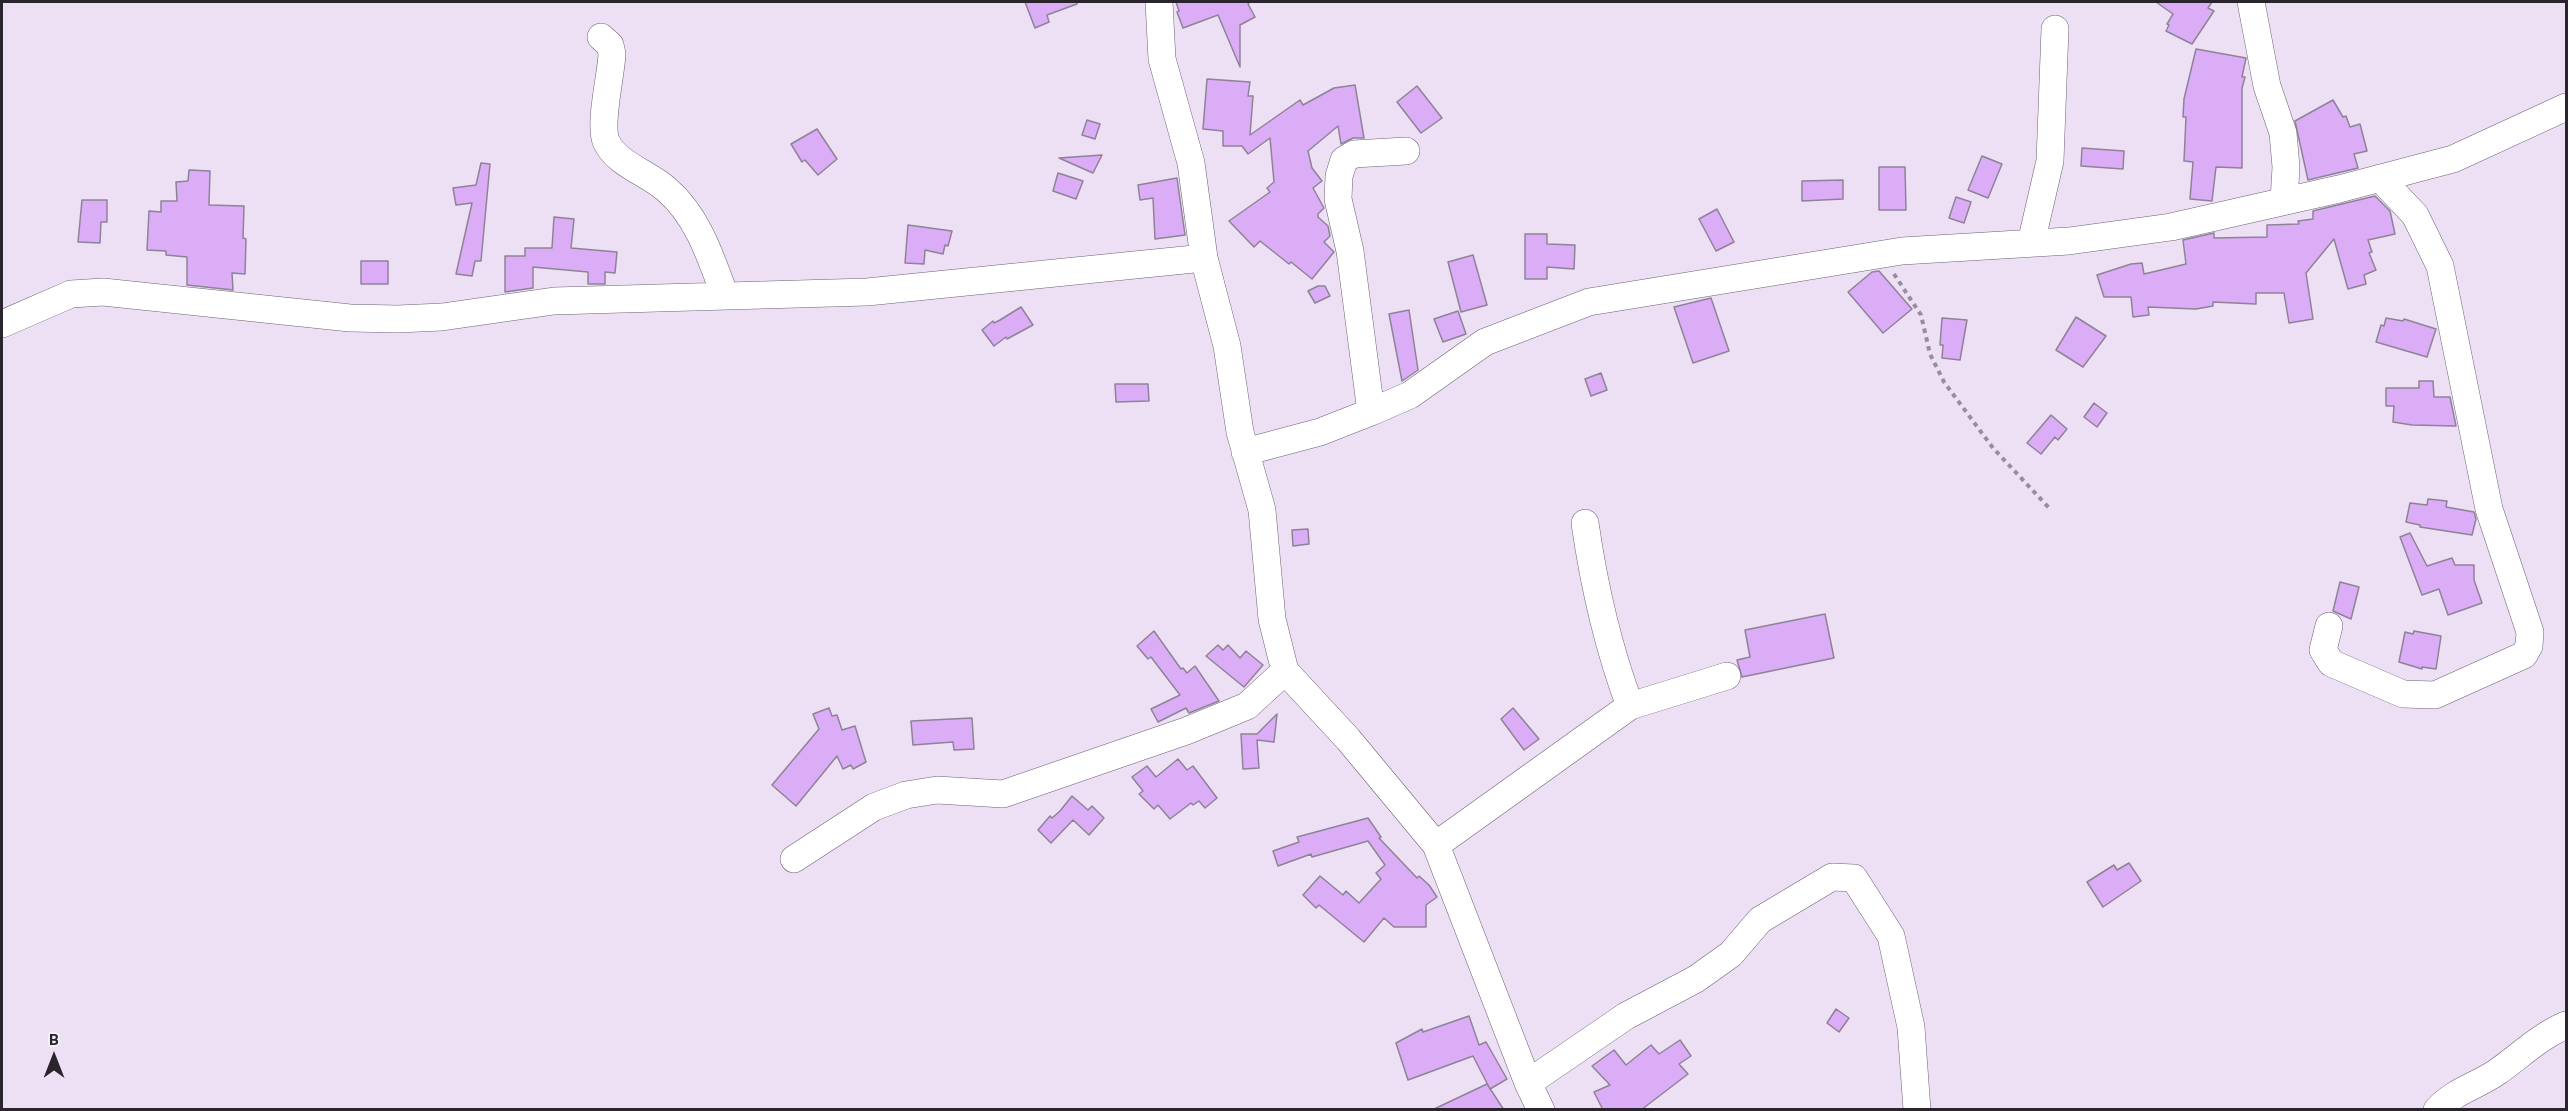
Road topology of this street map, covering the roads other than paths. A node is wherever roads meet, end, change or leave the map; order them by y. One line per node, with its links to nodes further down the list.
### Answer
1 (1159, 2): 10 (street)
2 (2251, 2): 8 (street)
3 (2055, 29): 9 (street)
4 (601, 37): 11 (street)
5 (2566, 107): 7 (street)
6 (1407, 151): 13 (street)
7 (2380, 178): 8 (street); 16 (street)
8 (2284, 201): 9 (street)
9 (2031, 243): 13 (street)
10 (1204, 258): 11 (street); 14 (street)
11 (725, 296): 12 (street)
12 (2, 324)
13 (1371, 412): 14 (street)
14 (1245, 452): 17 (street)
15 (1585, 523): 19 (street)
16 (2329, 626)
17 (1285, 671): 20 (street); 21 (street)
18 (1727, 676): 19 (street)
19 (1630, 706): 20 (street)
20 (1436, 846): 23 (street)
21 (794, 859)
22 (2566, 1025): 26 (street)
23 (1528, 1083): 24 (street); 25 (street)
24 (1541, 1110)
25 (1917, 1110)
26 (2437, 1110)

